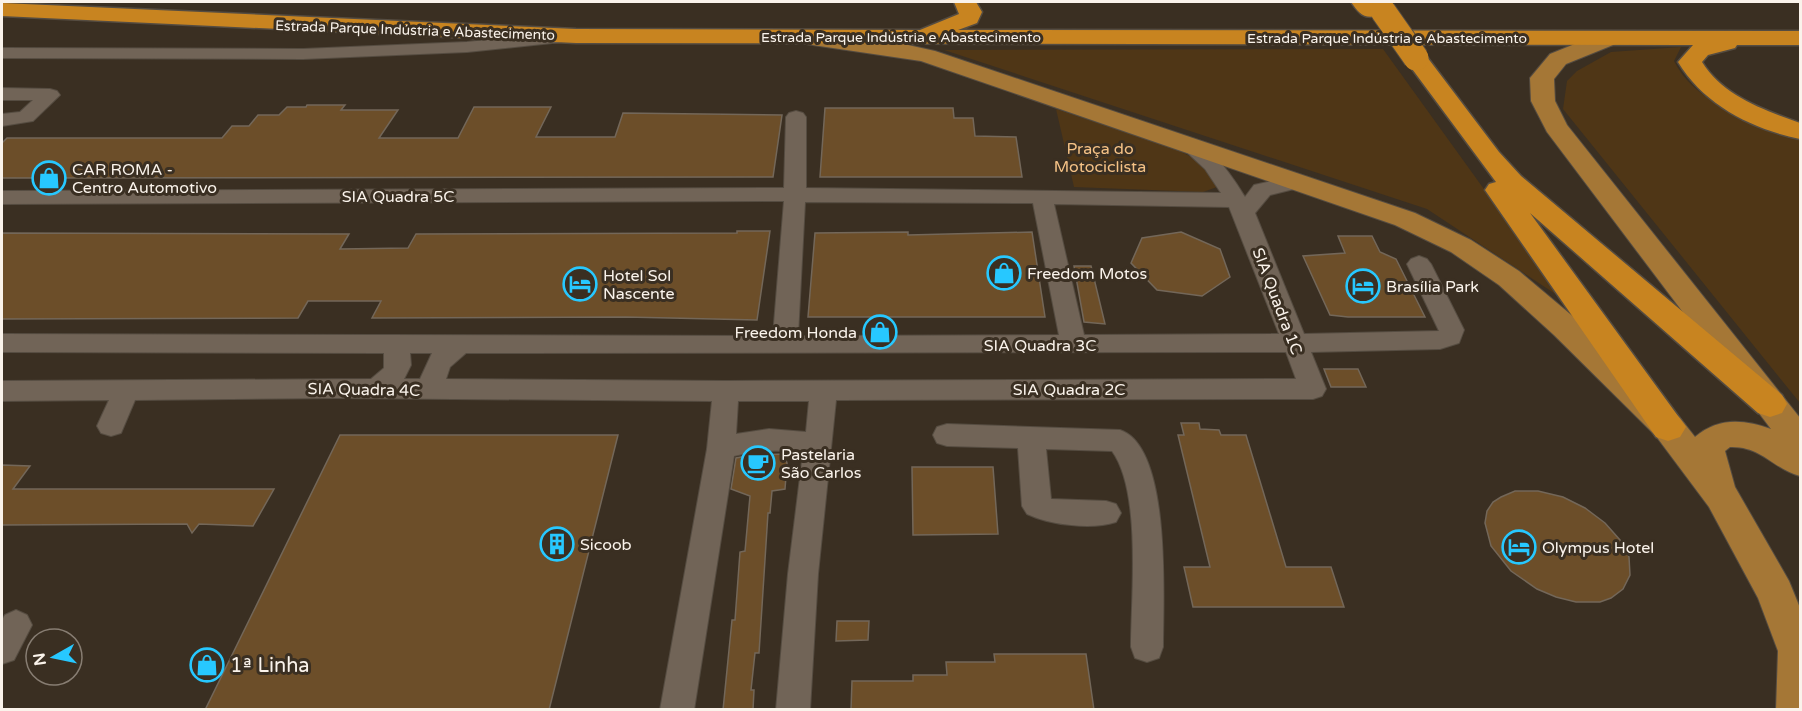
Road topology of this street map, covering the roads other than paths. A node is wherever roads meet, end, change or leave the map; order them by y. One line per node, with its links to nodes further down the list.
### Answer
1 (965, 2): 8 (highway)
2 (1362, 2): 14 (highway)
3 (1376, 2): 14 (highway, bridge)
4 (2, 10): 5 (highway, Estrada Parque Indústria e Abastecimento)
5 (105, 16): 6 (highway, Estrada Parque Indústria e Abastecimento); 12 (highway)
6 (576, 36): 7 (highway, Estrada Parque Indústria e Abastecimento); 12 (street)
7 (797, 37): 8 (highway, Estrada Parque Indústria e Abastecimento); 19 (main road)
8 (908, 37): 9 (highway, Estrada Parque Indústria e Abastecimento)
9 (1610, 38): 11 (highway, Estrada Parque Indústria e Abastecimento); 41 (main road)
10 (1800, 38): 11 (highway, Estrada Parque Indústria e Abastecimento)
11 (1756, 39): 18 (highway)
12 (397, 51): 13 (street)
13 (2, 54)
14 (1409, 58): 41 (highway); 43 (highway)
15 (2, 94): 17 (street)
16 (796, 117): 21 (street)
17 (2, 120)
18 (1800, 131)
19 (1190, 144): 20 (main road); 24 (street, SIA Quadra 1C)
20 (1294, 182): 24 (street); 43 (main road)
21 (795, 195): 22 (street); 23 (street, SIA Quadra 5C); 29 (street)
22 (1042, 196): 24 (street); 31 (street)
23 (2, 197)
24 (1240, 206): 28 (street, SIA Quadra 1C)
25 (1419, 264): 28 (street, SIA Quadra 3C)
26 (2, 343): 27 (street)
27 (393, 344): 32 (street); 33 (street)
28 (1294, 344): 31 (street, SIA Quadra 3C); 35 (street, SIA Quadra 1C)
29 (785, 345): 30 (street, SIA Quadra 3C); 32 (street)
30 (988, 345): 31 (street, SIA Quadra 3C); 34 (street)
31 (1073, 345)
32 (459, 346): 37 (street)
33 (377, 388): 36 (street, SIA Quadra 4C); 37 (street, SIA Quadra 4C)
34 (985, 389): 35 (street, SIA Quadra 2C); 38 (street, SIA Quadra 2C)
35 (1313, 389)
36 (126, 390): 40 (street, SIA Quadra 4C); 42 (street)
37 (440, 390): 39 (street, SIA Quadra 4C)
38 (824, 390): 39 (street, SIA Quadra 2C); 47 (street)
39 (726, 391): 48 (street)
40 (4, 394)
41 (1770, 404): 46 (main road)
42 (111, 426)
43 (1668, 427): 50 (main road)
44 (947, 435): 45 (street)
45 (1031, 438): 51 (street); 52 (street)
46 (1800, 442)
47 (818, 446): 48 (street); 54 (street)
48 (721, 449): 53 (street)
49 (1800, 462): 50 (main road)
50 (1722, 497): 55 (main road)
51 (1106, 513)
52 (1147, 648)
53 (677, 710)
54 (792, 710)
55 (1797, 710)

